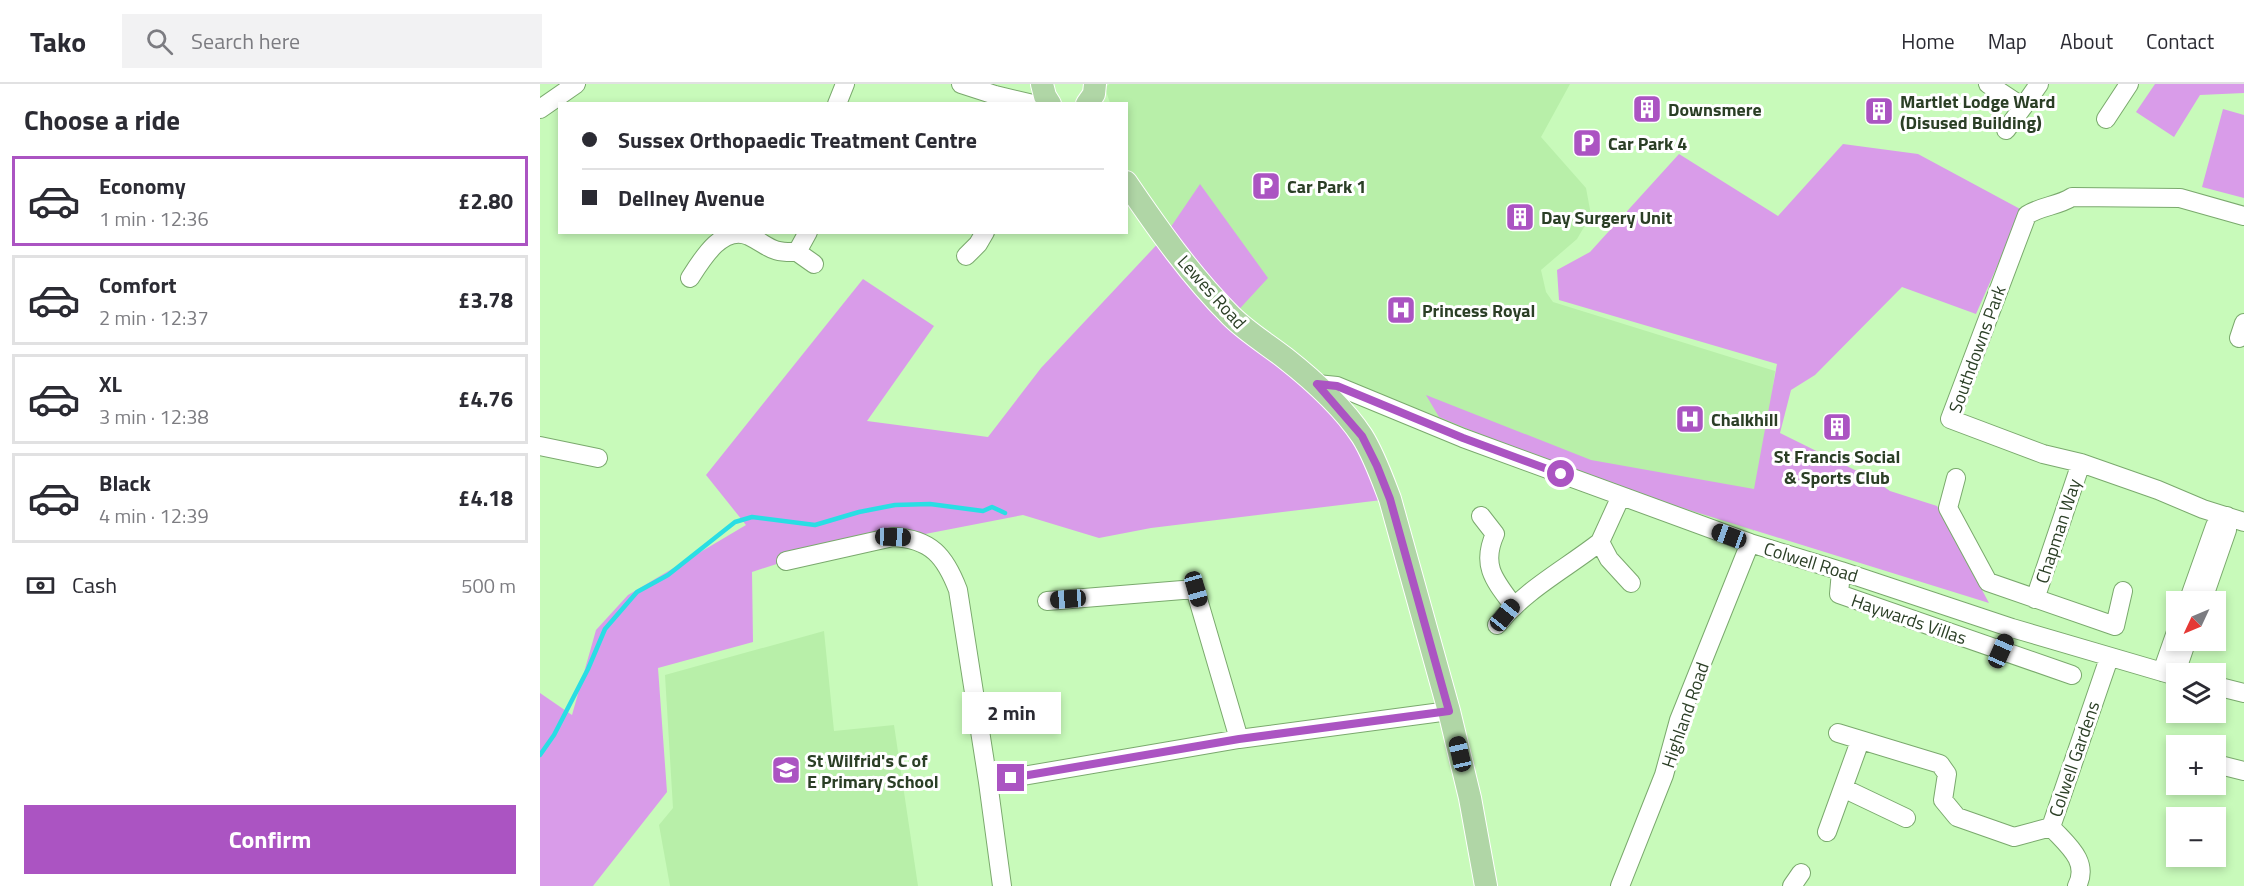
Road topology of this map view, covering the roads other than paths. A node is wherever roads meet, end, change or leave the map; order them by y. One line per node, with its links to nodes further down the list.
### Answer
1 (576, 84): 15 (street)
2 (844, 84): 11 (street)
3 (961, 84): 10 (street)
4 (1035, 84): 9 (street)
5 (1042, 84): 13 (main road)
6 (1988, 84): 14 (street)
7 (2039, 84): 14 (street)
8 (2122, 86): 16 (street)
9 (1014, 98): 10 (street); 12 (street)
10 (994, 99)
11 (838, 102)
12 (1027, 102)
13 (1049, 102)
14 (2023, 107): 17 (street)
15 (540, 109)
16 (2106, 119)
17 (2006, 130)
18 (1128, 185): 28 (main road, Lewes Road)
19 (2244, 216): 31 (street, Southdowns Park)
20 (733, 234): 27 (street)
21 (740, 234): 24 (street)
22 (807, 234): 24 (street)
23 (983, 234): 25 (street)
24 (797, 252): 26 (street)
25 (966, 256)
26 (814, 264)
27 (690, 278)
28 (1317, 384): 33 (street, Colwell Road); 55 (main road, Lewes Road)
29 (540, 446): 30 (street)
30 (598, 458)
31 (2081, 463): 35 (street, Southdowns Park); 44 (street, Chapman Way)
32 (1956, 478): 44 (street, Chapman Way)
33 (1621, 496): 36 (street); 37 (street, Colwell Road)
34 (1481, 516): 46 (street)
35 (2235, 519): 42 (street); 43 (street)
36 (1600, 542): 40 (street); 46 (street)
37 (1750, 543): 39 (street, Colwell Road); 68 (street, Highland Road)
38 (786, 561): 61 (street)
39 (1841, 571): 48 (street, Colwell Road); 49 (street, Haywards Villas)
40 (1631, 583)
41 (2123, 591): 44 (street, Chapman Way)
42 (2191, 591)
43 (2206, 591)
44 (2036, 599)
45 (1047, 601): 57 (street)
46 (1513, 605): 47 (street)
47 (1497, 625)
48 (2012, 628): 49 (street); 50 (street, Colwell Road)
49 (2001, 651): 52 (street, Haywards Villas)
50 (2109, 658): 51 (street, Colwell Road); 64 (street, Colwell Gardens)
51 (2166, 673)
52 (2072, 675)
53 (2226, 688): 54 (street)
54 (2244, 693)
55 (1449, 711): 57 (street); 67 (main road, Lewes Road)
56 (1838, 733): 58 (street)
57 (1239, 739): 61 (street)
58 (1860, 741): 62 (street); 64 (street)
59 (2226, 766): 60 (street)
60 (2244, 771)
61 (988, 782): 66 (street)
62 (1843, 788): 63 (street); 65 (street)
63 (1906, 818)
64 (2051, 827): 69 (street, Colwell Gardens)
65 (1827, 831)
66 (1002, 886)
67 (1486, 886)
68 (1620, 886)
69 (2077, 886)

